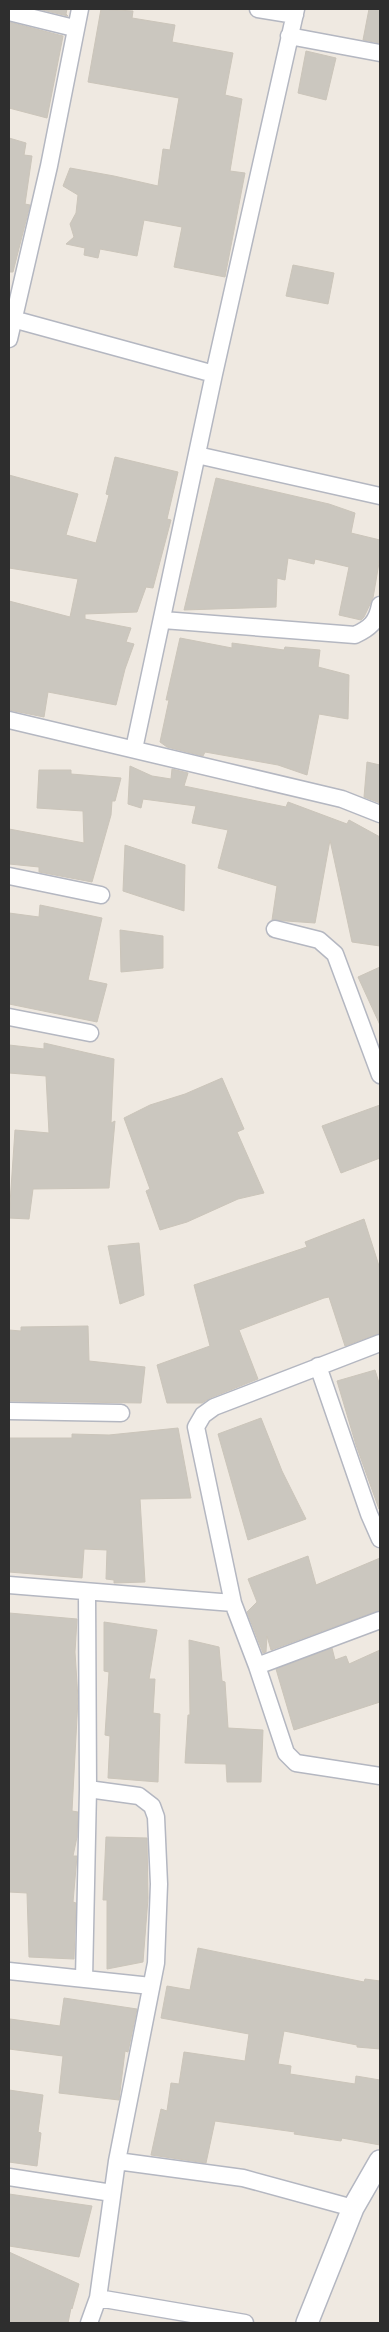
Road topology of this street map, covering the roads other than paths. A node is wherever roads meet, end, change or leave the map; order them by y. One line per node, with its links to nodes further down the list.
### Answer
1 (80, 9): 5 (street)
2 (258, 9): 4 (street)
3 (9, 12): 5 (street)
4 (295, 12): 6 (street)
5 (74, 28): 8 (street)
6 (289, 36): 7 (street); 10 (street)
7 (380, 53)
8 (11, 319): 9 (street); 10 (street)
9 (9, 339)
10 (214, 374): 11 (street)
11 (197, 455): 12 (street); 14 (street)
12 (380, 496)
13 (380, 606): 14 (street)
14 (163, 620): 16 (street)
15 (9, 720): 16 (street)
16 (134, 749): 17 (street)
17 (380, 814)
18 (9, 876): 19 (street)
19 (101, 895)
20 (275, 929): 23 (street)
21 (9, 1017): 22 (street)
22 (90, 1033)
23 (380, 1075)
24 (380, 1343): 25 (street)
25 (318, 1366): 28 (street); 31 (street)
26 (9, 1411): 27 (street)
27 (121, 1412)
28 (380, 1539)
29 (9, 1585): 30 (street)
30 (87, 1592): 31 (street); 35 (street)
31 (233, 1603): 33 (street)
32 (380, 1620): 33 (street)
33 (257, 1666): 34 (street)
34 (380, 1776)
35 (88, 1790): 37 (street); 38 (street)
36 (9, 1971): 37 (street)
37 (84, 1979): 38 (street)
38 (151, 1986): 39 (street)
39 (117, 2161): 42 (street); 43 (street)
40 (380, 2161): 43 (street)
41 (9, 2177): 42 (street)
42 (112, 2193): 44 (street)
43 (353, 2208): 47 (street)
44 (98, 2298): 45 (street); 46 (street)
45 (89, 2323)
46 (245, 2323)
47 (307, 2323)

